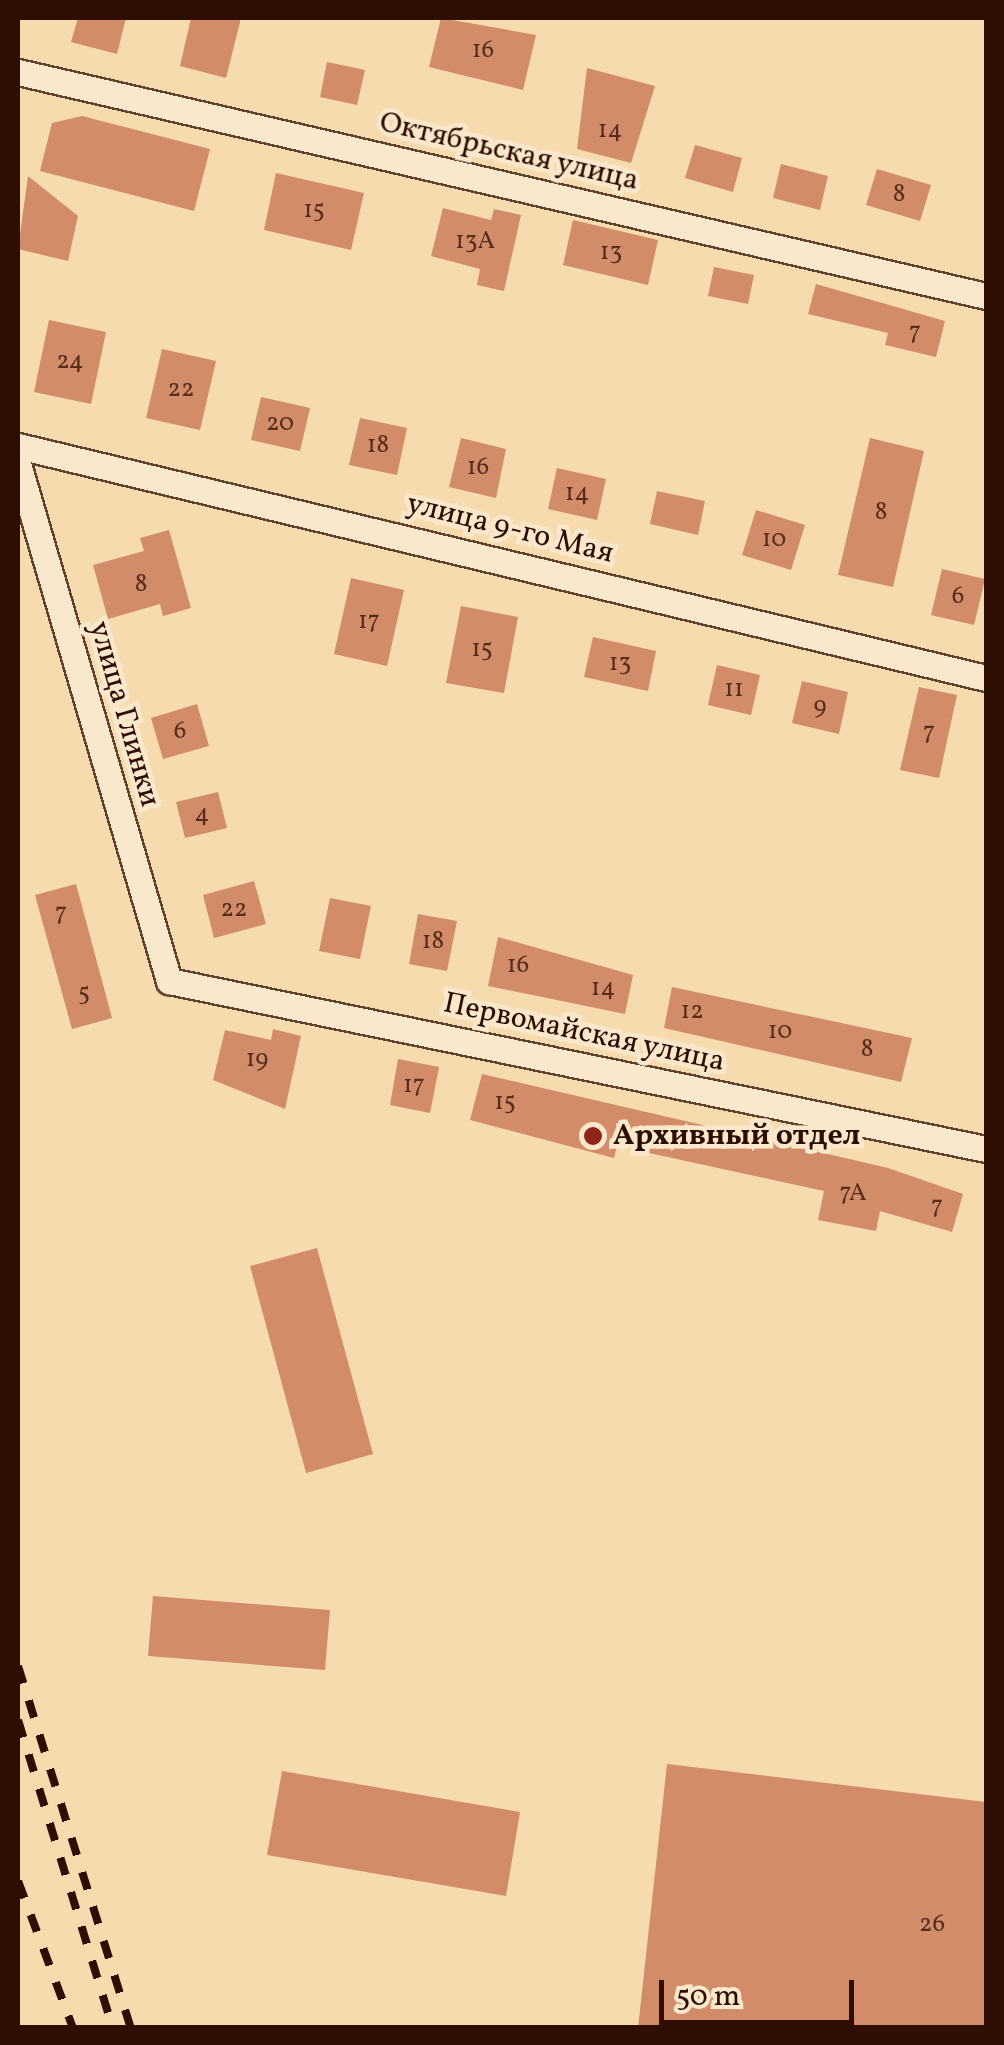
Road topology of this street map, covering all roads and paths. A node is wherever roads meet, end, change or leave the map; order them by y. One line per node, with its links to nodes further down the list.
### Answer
1 (18, 72): 2 (street, Октябрьская улица)
2 (986, 296)
3 (18, 446): 5 (street, улица 9-го Мая)
4 (18, 464): 6 (street, улица Глинки)
5 (986, 678)
6 (169, 981): 7 (street, Первомайская улица)
7 (986, 1148)

